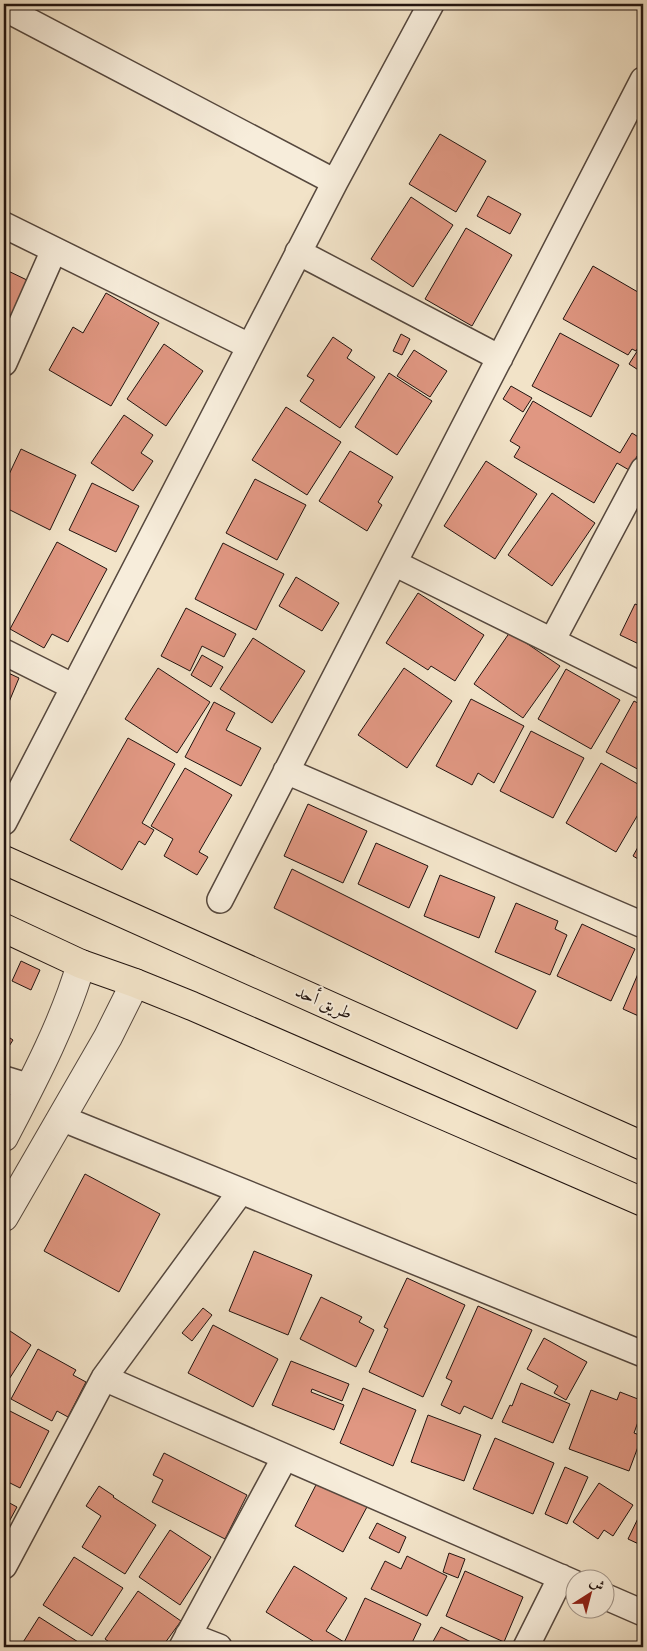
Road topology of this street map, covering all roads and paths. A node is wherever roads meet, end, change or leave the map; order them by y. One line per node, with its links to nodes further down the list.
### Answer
1 (431, 4): 4 (street)
2 (4, 8): 4 (street)
3 (643, 80): 9 (street)
4 (335, 182): 7 (street)
5 (4, 224): 6 (street)
6 (54, 250): 8 (street); 10 (street)
7 (298, 252): 8 (street); 9 (street)
8 (249, 346): 16 (street)
9 (500, 358): 12 (street)
10 (4, 363)
11 (641, 480): 13 (street)
12 (394, 563): 13 (street); 17 (street)
13 (552, 641): 15 (street)
14 (4, 652): 16 (street)
15 (643, 686)
16 (74, 687): 18 (street)
17 (286, 771): 20 (street); 21 (street)
18 (4, 822)
19 (4, 860): 29 (main road, طريق أحد)
20 (220, 900)
21 (643, 925)
22 (4, 928): 23 (main road)
23 (81, 964): 24 (main road); 26 (street)
24 (135, 983): 27 (street); 31 (main road)
25 (4, 1079): 26 (street)
26 (30, 1087): 28 (street)
27 (61, 1118): 30 (street); 32 (street)
28 (4, 1137)
29 (643, 1146)
30 (241, 1191): 33 (street); 34 (street)
31 (643, 1202)
32 (4, 1218)
33 (643, 1354)
34 (104, 1378): 35 (street); 36 (street)
35 (285, 1457): 37 (street); 41 (street)
36 (4, 1566)
37 (564, 1578)
38 (564, 1586): 43 (street)
39 (614, 1600): 40 (street)
40 (643, 1612)
41 (185, 1641): 42 (street)
42 (219, 1647)
43 (526, 1647)

